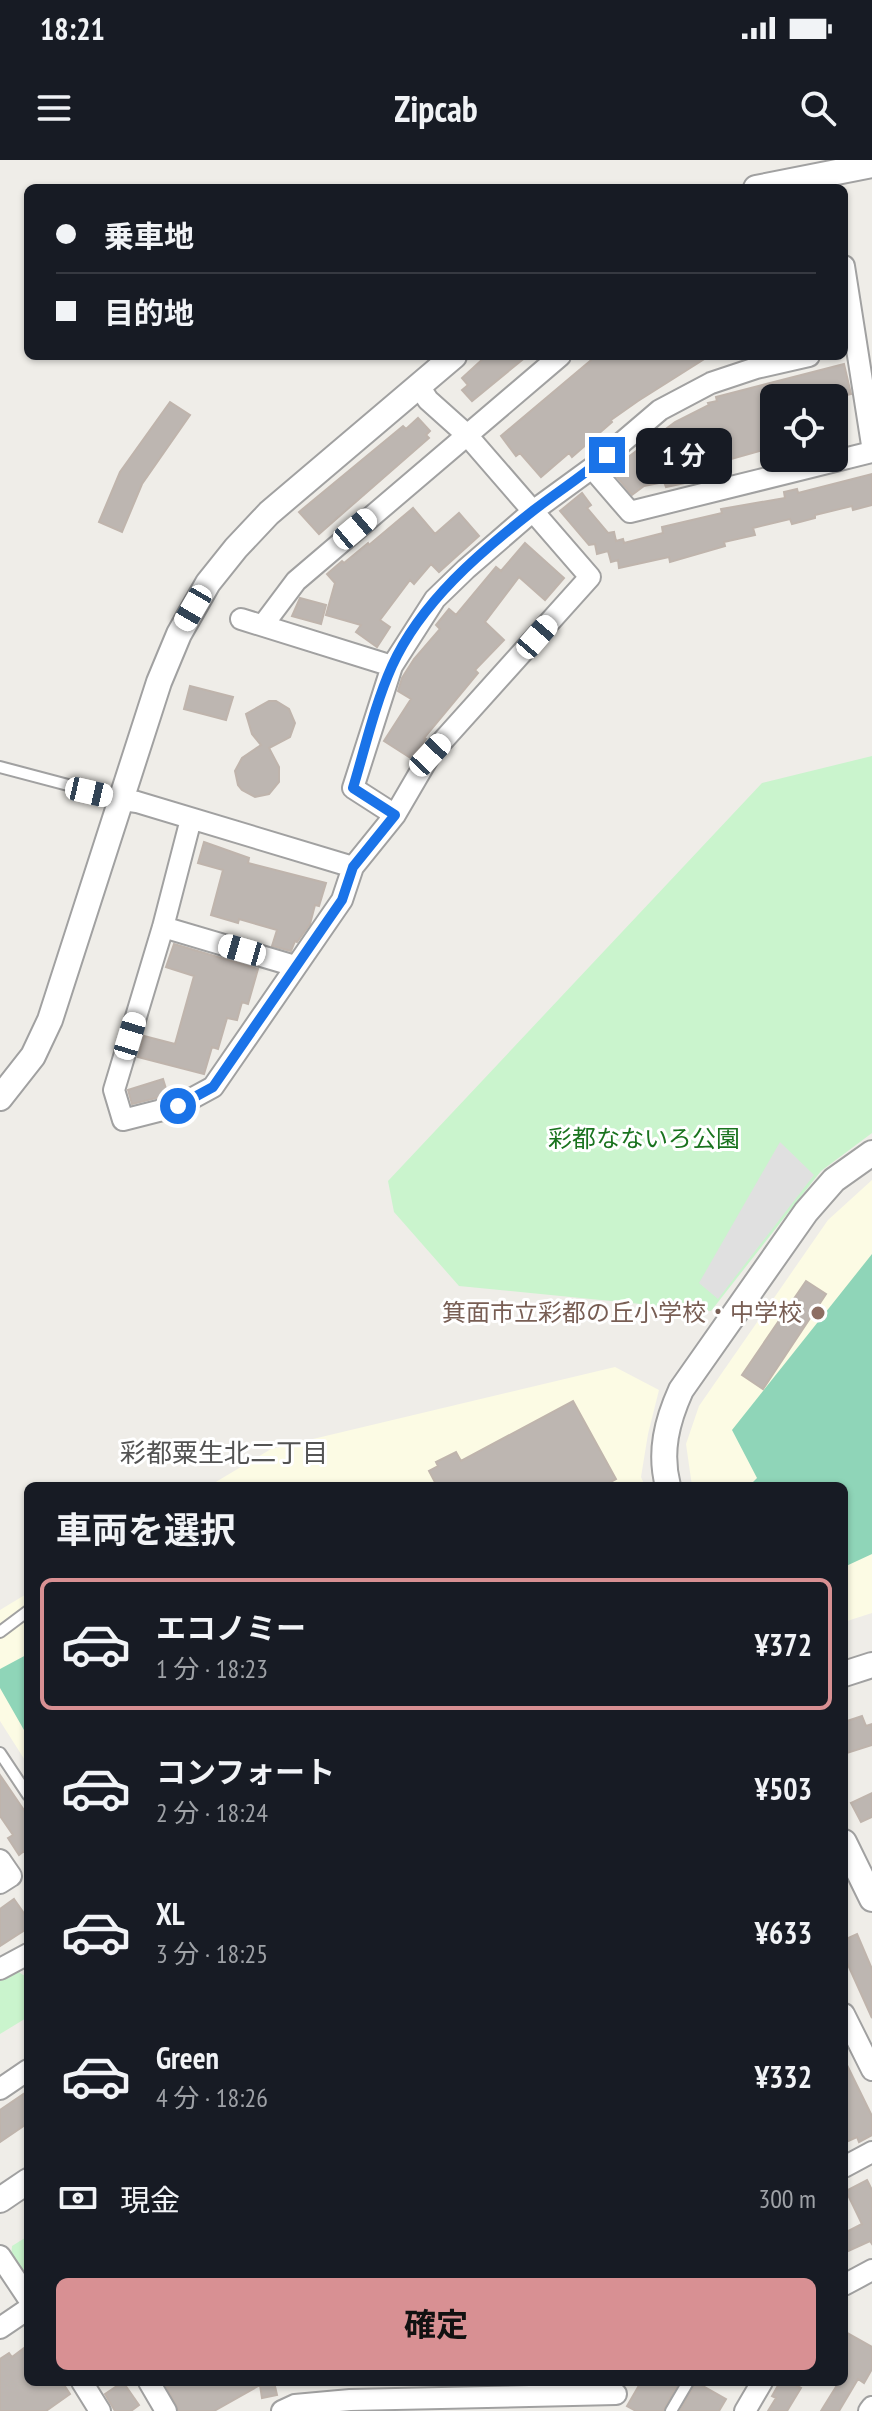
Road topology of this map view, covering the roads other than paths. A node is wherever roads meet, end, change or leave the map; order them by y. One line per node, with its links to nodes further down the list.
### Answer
1 (872, 165): 2 (street)
2 (776, 184)
3 (848, 320): 4 (street)
4 (850, 347): 10 (street)
5 (449, 360): 8 (street)
6 (555, 360): 9 (street)
7 (791, 360): 12 (street)
8 (419, 386): 9 (street); 18 (street)
9 (466, 434): 13 (street); 15 (street)
10 (872, 445)
11 (872, 452): 12 (street)
12 (592, 468): 13 (street)
13 (533, 511): 16 (street); 19 (street)
14 (241, 619): 15 (street)
15 (263, 625): 16 (street)
16 (392, 666): 19 (street)
17 (0, 767): 18 (lane)
18 (123, 800): 20 (street); 24 (street)
19 (395, 815): 21 (street)
20 (191, 819): 21 (street); 22 (street)
21 (353, 867): 23 (street)
22 (163, 927): 23 (street); 23 (street)
23 (295, 966)
24 (0, 1098)
25 (872, 1153): 26 (street)
26 (667, 1482)
27 (24, 1614): 28 (lane)
28 (0, 1632)
29 (872, 1665): 30 (street)
30 (848, 1673)
31 (0, 1753): 32 (lane)
32 (24, 1789)
33 (848, 1850): 36 (street)
34 (0, 1860): 35 (street)
35 (0, 1883)
36 (872, 1899)
37 (24, 1956): 38 (street)
38 (0, 1969)
39 (851, 2048): 40 (street)
40 (872, 2070)
41 (24, 2073): 42 (street)
42 (0, 2089)
43 (872, 2152): 44 (street)
44 (848, 2165)
45 (24, 2184): 46 (street)
46 (0, 2200)
47 (0, 2256): 49 (street)
48 (859, 2277): 50 (street)
49 (24, 2292)
50 (872, 2295)
51 (24, 2312): 52 (street)
52 (0, 2328)
53 (84, 2386): 59 (street)
54 (151, 2386): 60 (street)
55 (686, 2386): 62 (lane)
56 (760, 2386): 63 (street)
57 (614, 2396): 58 (street)
58 (465, 2397): 61 (street)
59 (100, 2411)
60 (166, 2411)
61 (282, 2411)
62 (671, 2411)
63 (745, 2411)

